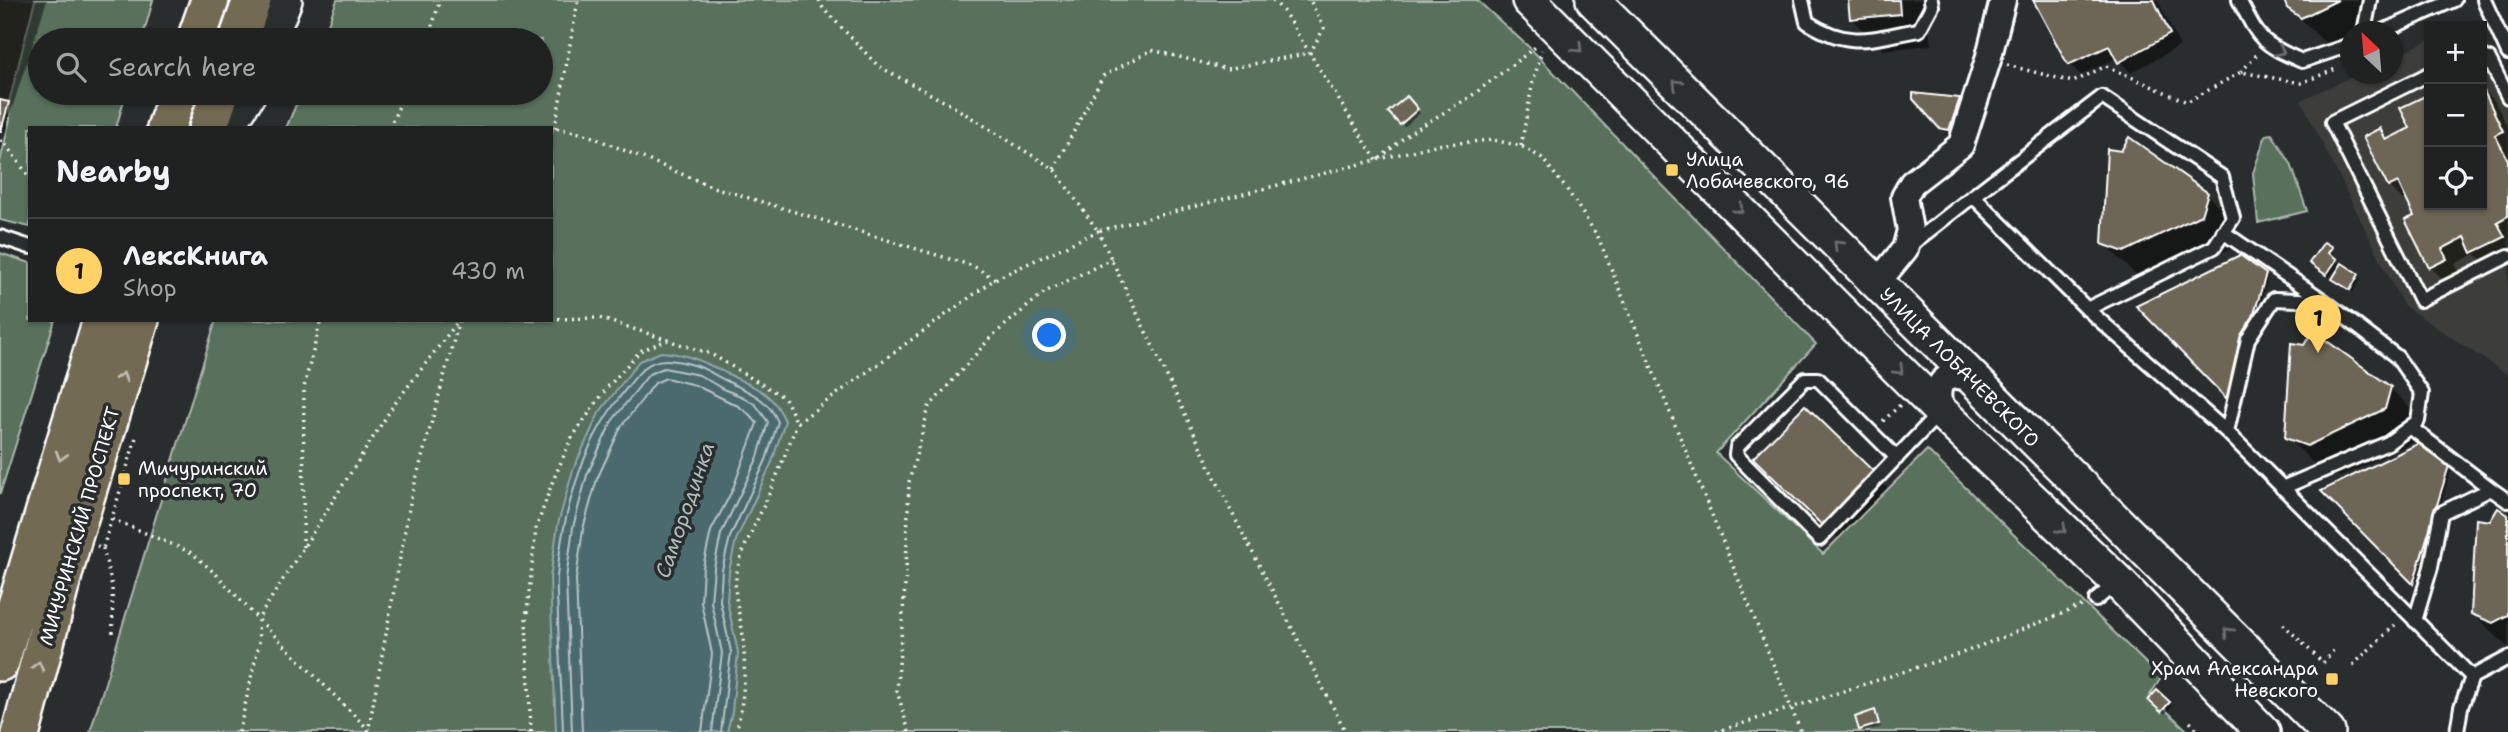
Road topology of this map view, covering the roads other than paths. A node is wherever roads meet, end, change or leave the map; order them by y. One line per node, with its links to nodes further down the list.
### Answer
1 (209, 0): 15 (main road)
2 (252, 0): 16 (main road)
3 (285, 0): 17 (main road)
4 (1529, 0): 41 (main road, one-way to 41)
5 (1594, 0): 35 (main road, УЛИЦА ЛОБАЧЕВСКОГО, one-way to 5)
6 (1802, 0): 7 (lane)
7 (1931, 0)
8 (2003, 0): 33 (street)
9 (2239, 0): 18 (lane, one-way to 18)
10 (2370, 0): 13 (lane)
11 (2454, 0): 14 (lane)
12 (2484, 0): 19 (lane)
13 (2366, 21)
14 (2403, 22)
15 (200, 28)
16 (242, 28)
17 (274, 28)
18 (2340, 50)
19 (2508, 53)
20 (2487, 58): 22 (lane)
21 (2424, 76): 34 (lane)
22 (2508, 97)
23 (174, 105): 26 (main road)
24 (216, 105): 27 (main road)
25 (241, 105): 28 (main road)
26 (167, 126)
27 (209, 126)
28 (228, 126)
29 (1973, 196): 30 (lane); 33 (lane); 37 (lane)
30 (2223, 232): 36 (lane); 37 (lane)
31 (0, 237): 32 (lane)
32 (28, 246)
33 (1905, 249): 35 (street)
34 (2508, 257)
35 (1877, 284): 40 (main road, УЛИЦА ЛОБАЧЕВСКОГО)
36 (2324, 301): 42 (lane); 43 (lane)
37 (2087, 309): 43 (lane)
38 (101, 322): 50 (main road, МИЧУРИНСКИЙ ПРОСПЕКТ, one-way to 50)
39 (138, 322): 52 (main road, МИЧУРИНСКИЙ ПРОСПЕКТ, one-way to 39)
40 (1973, 379): 41 (street); 54 (main road, УЛИЦА ЛОБАЧЕВСКОГО, one-way to 40)
41 (1941, 412): 44 (lane); 53 (main road, one-way to 53)
42 (2410, 427): 45 (lane); 46 (lane)
43 (2227, 432): 45 (lane)
44 (1897, 458): 44 (lane)
45 (2282, 488): 48 (lane)
46 (2491, 489): 47 (lane); 48 (lane)
47 (2508, 501)
48 (2411, 617): 51 (lane)
49 (2508, 658): 51 (lane)
50 (0, 662)
51 (2472, 677): 55 (lane)
52 (20, 732)
53 (2263, 732)
54 (2328, 732)
55 (2457, 732)

